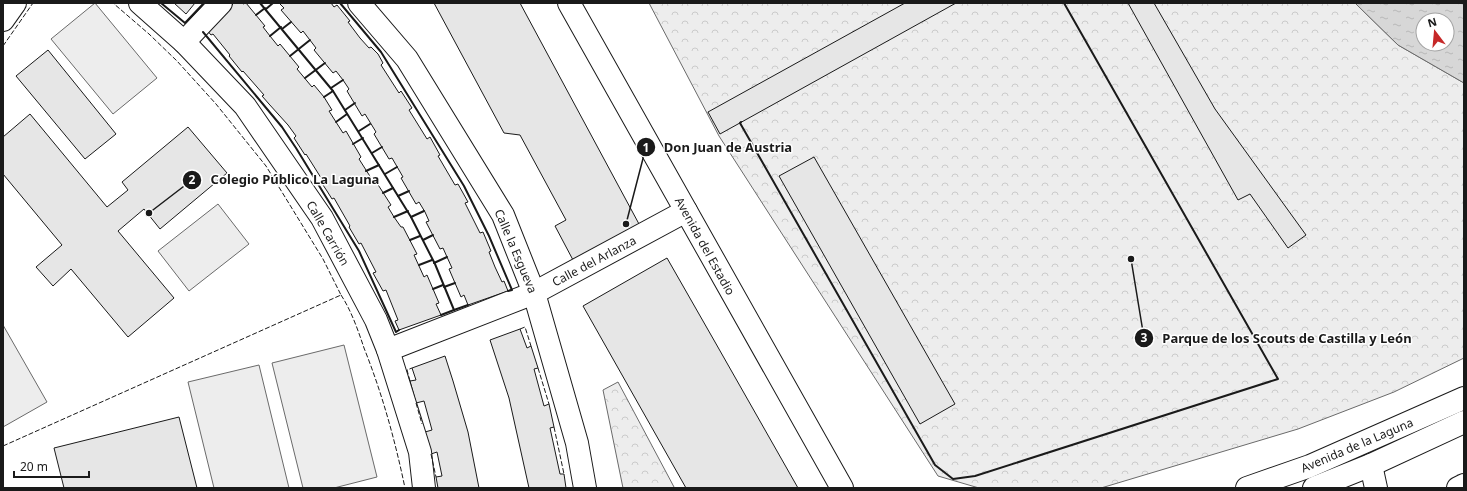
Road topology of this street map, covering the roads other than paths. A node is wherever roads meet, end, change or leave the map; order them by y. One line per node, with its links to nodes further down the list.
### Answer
1 (15, 3): 6 (street)
2 (140, 3): 7 (street, Calle Carrión)
3 (222, 3): 7 (street)
4 (359, 3): 9 (street, Calle la Esgueva)
5 (569, 3): 8 (street, Avenida del Estadio)
6 (3, 20)
7 (184, 42): 10 (street, Calle Carrión)
8 (686, 211): 9 (street, Calle del Arlanza); 17 (street, Avenida del Estadio)
9 (534, 293): 10 (street, Calle del Arlanza); 16 (street, Calle la Esgueva)
10 (388, 350): 15 (street, Calle Carrión)
11 (1464, 398): 18 (street, Avenida de la Laguna)
12 (1464, 422): 13 (street, Avenida de la Laguna)
13 (1371, 465): 19 (street, Avenida de la Laguna); 20 (street)
14 (1464, 485): 21 (street)
15 (424, 488)
16 (585, 488)
17 (842, 488)
18 (1247, 488)
19 (1314, 488)
20 (1376, 488)
21 (1458, 488)

